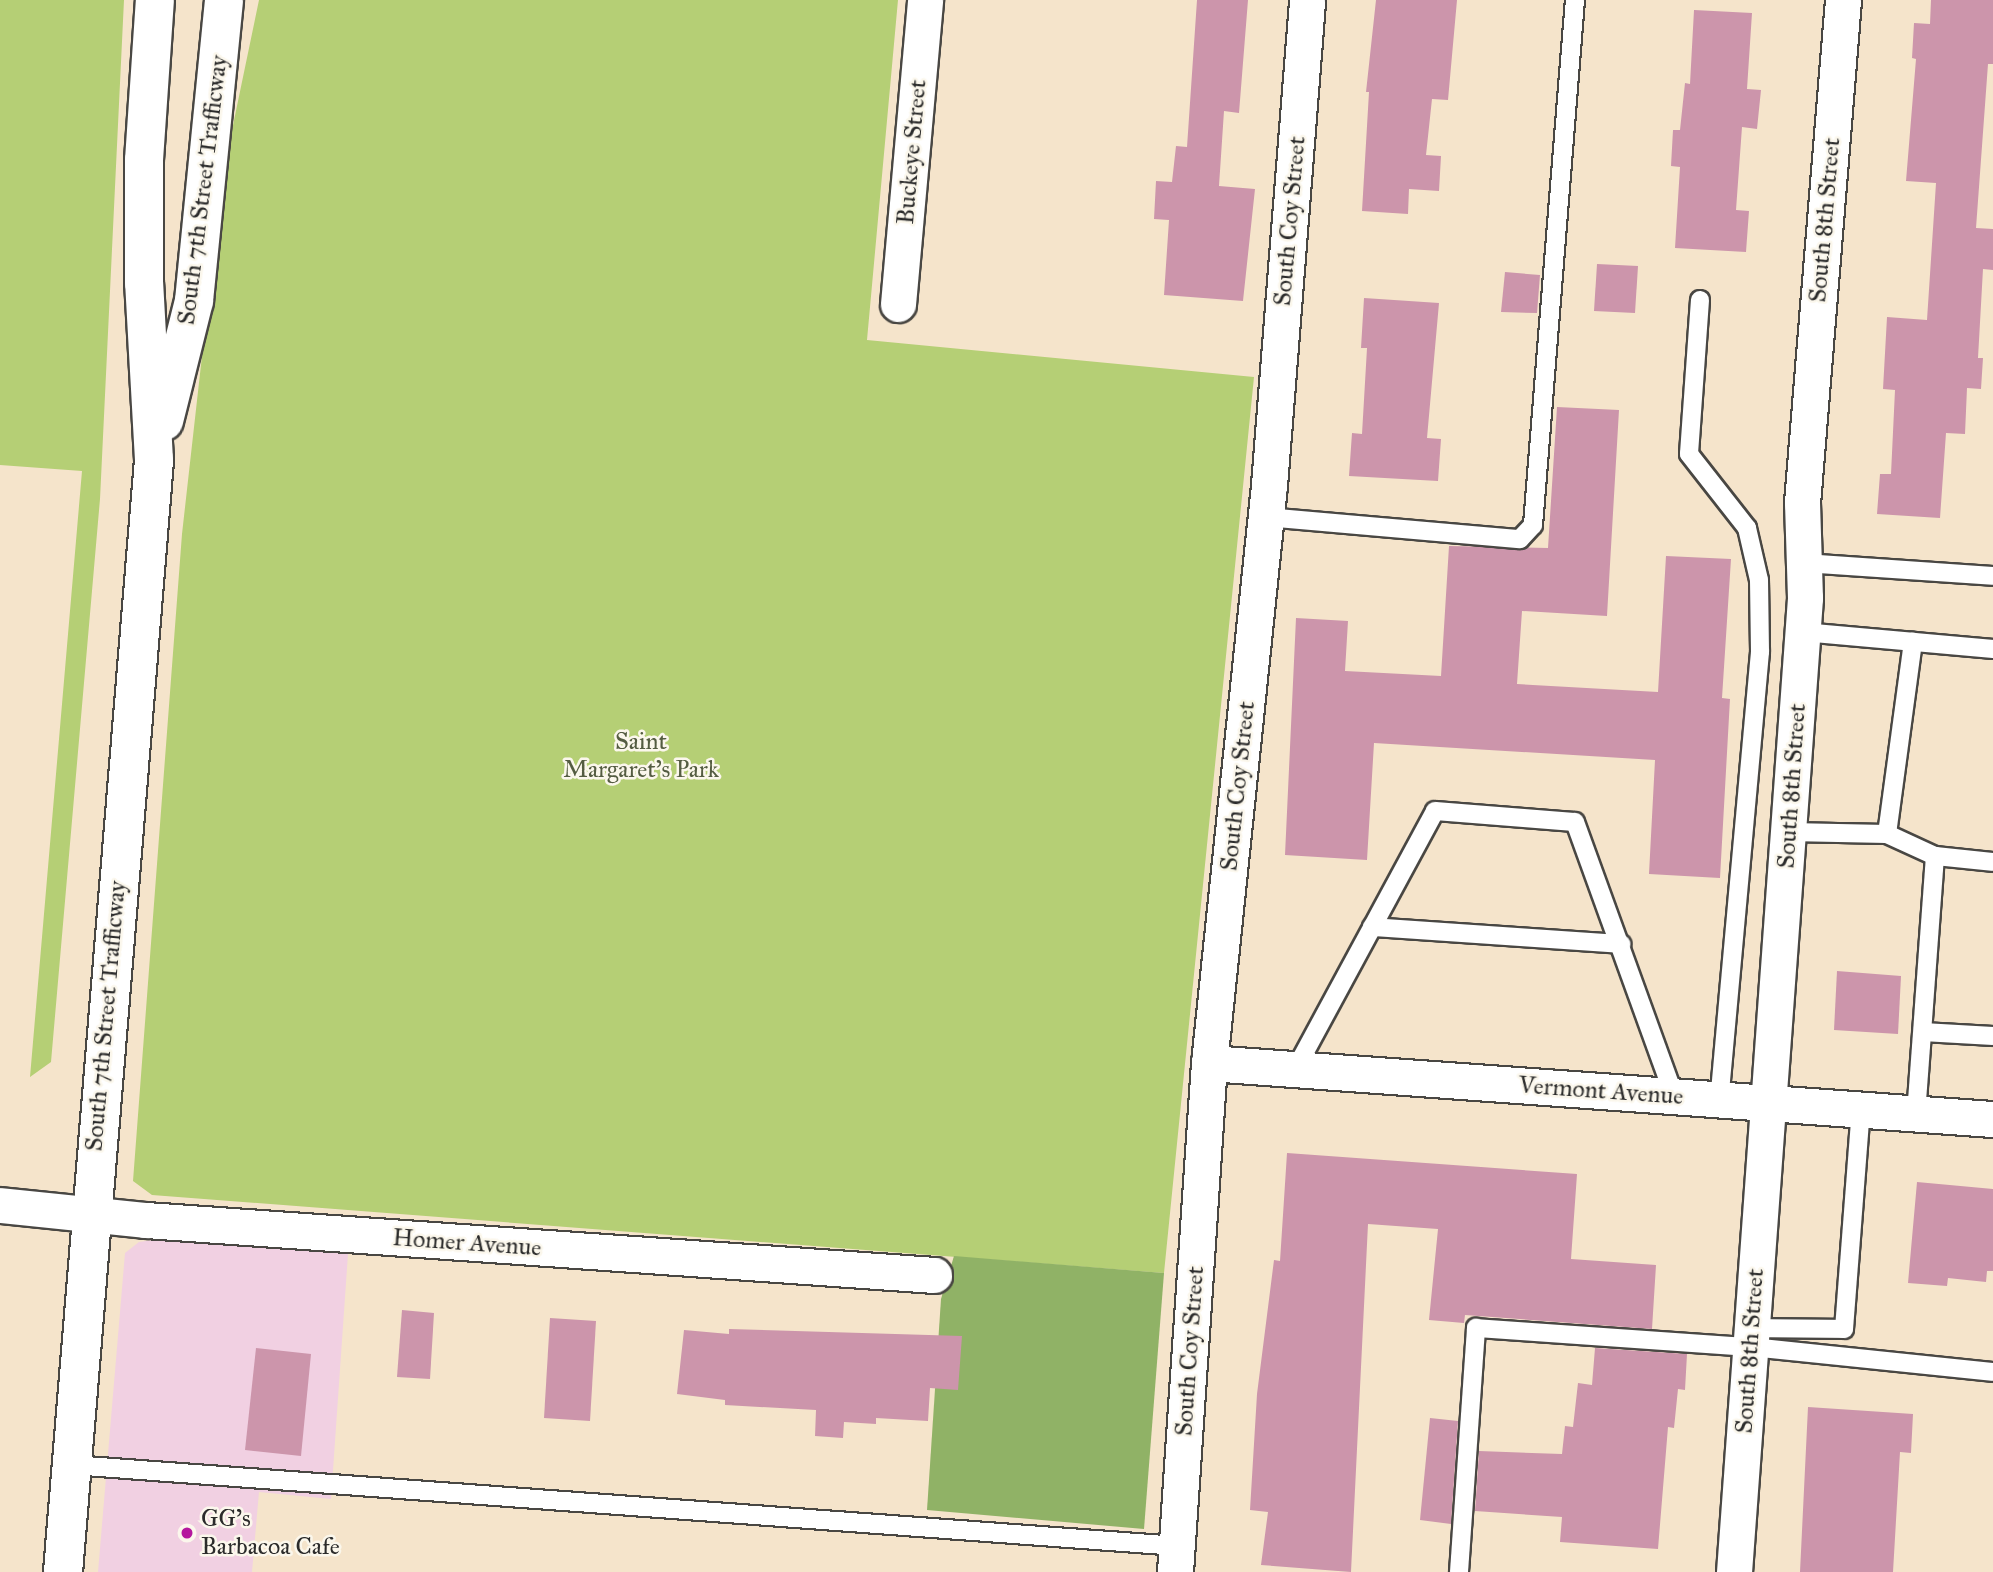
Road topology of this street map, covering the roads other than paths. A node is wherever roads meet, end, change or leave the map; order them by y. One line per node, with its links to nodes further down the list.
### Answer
1 (155, 0): 9 (main road, South 7th Street Trafficway)
2 (224, 0): 9 (main road, South 7th Street Trafficway)
3 (925, 0): 8 (street, Buckeye Street)
4 (1307, 0): 10 (street, South Coy Street)
5 (1575, 0): 10 (lane)
6 (1843, 0): 11 (street, South 8th Street)
7 (1700, 300): 27 (lane)
8 (898, 304)
9 (154, 460): 33 (main road, South 7th Street Trafficway)
10 (1266, 517): 24 (street, South Coy Street)
11 (1804, 563): 12 (lane); 13 (street, South 8th Street)
12 (1993, 576)
13 (1803, 632): 14 (lane); 16 (street, South 8th Street)
14 (1913, 642): 15 (lane); 17 (lane)
15 (1993, 649)
16 (1789, 832): 17 (lane); 28 (street, South 8th Street)
17 (1887, 834): 18 (lane)
18 (1936, 856): 19 (lane); 22 (lane)
19 (1993, 862)
20 (1372, 928): 21 (lane); 21 (lane); 25 (lane)
21 (1621, 944): 26 (lane)
22 (1923, 1032): 23 (lane); 30 (lane)
23 (1993, 1036)
24 (1209, 1063): 25 (street, Vermont Avenue); 38 (street, South Coy Street)
25 (1295, 1070): 26 (street, Vermont Avenue)
26 (1674, 1096): 27 (street, Vermont Avenue)
27 (1719, 1099): 28 (street, Vermont Avenue)
28 (1769, 1103): 29 (street, Vermont Avenue); 35 (street, South 8th Street)
29 (1861, 1110): 30 (street, Vermont Avenue); 35 (lane)
30 (1916, 1114): 31 (street, Vermont Avenue)
31 (1993, 1119)
32 (0, 1205): 33 (street, Homer Avenue)
33 (89, 1216): 34 (street, Homer Avenue); 37 (main road, South 7th Street Trafficway)
34 (934, 1275)
35 (1751, 1337): 36 (lane); 40 (lane); 41 (street, South 8th Street)
36 (1993, 1372)
37 (72, 1465): 38 (lane); 39 (main road, South 7th Street Trafficway)
38 (1176, 1559)
39 (63, 1572)
40 (1459, 1572)
41 (1734, 1572)

